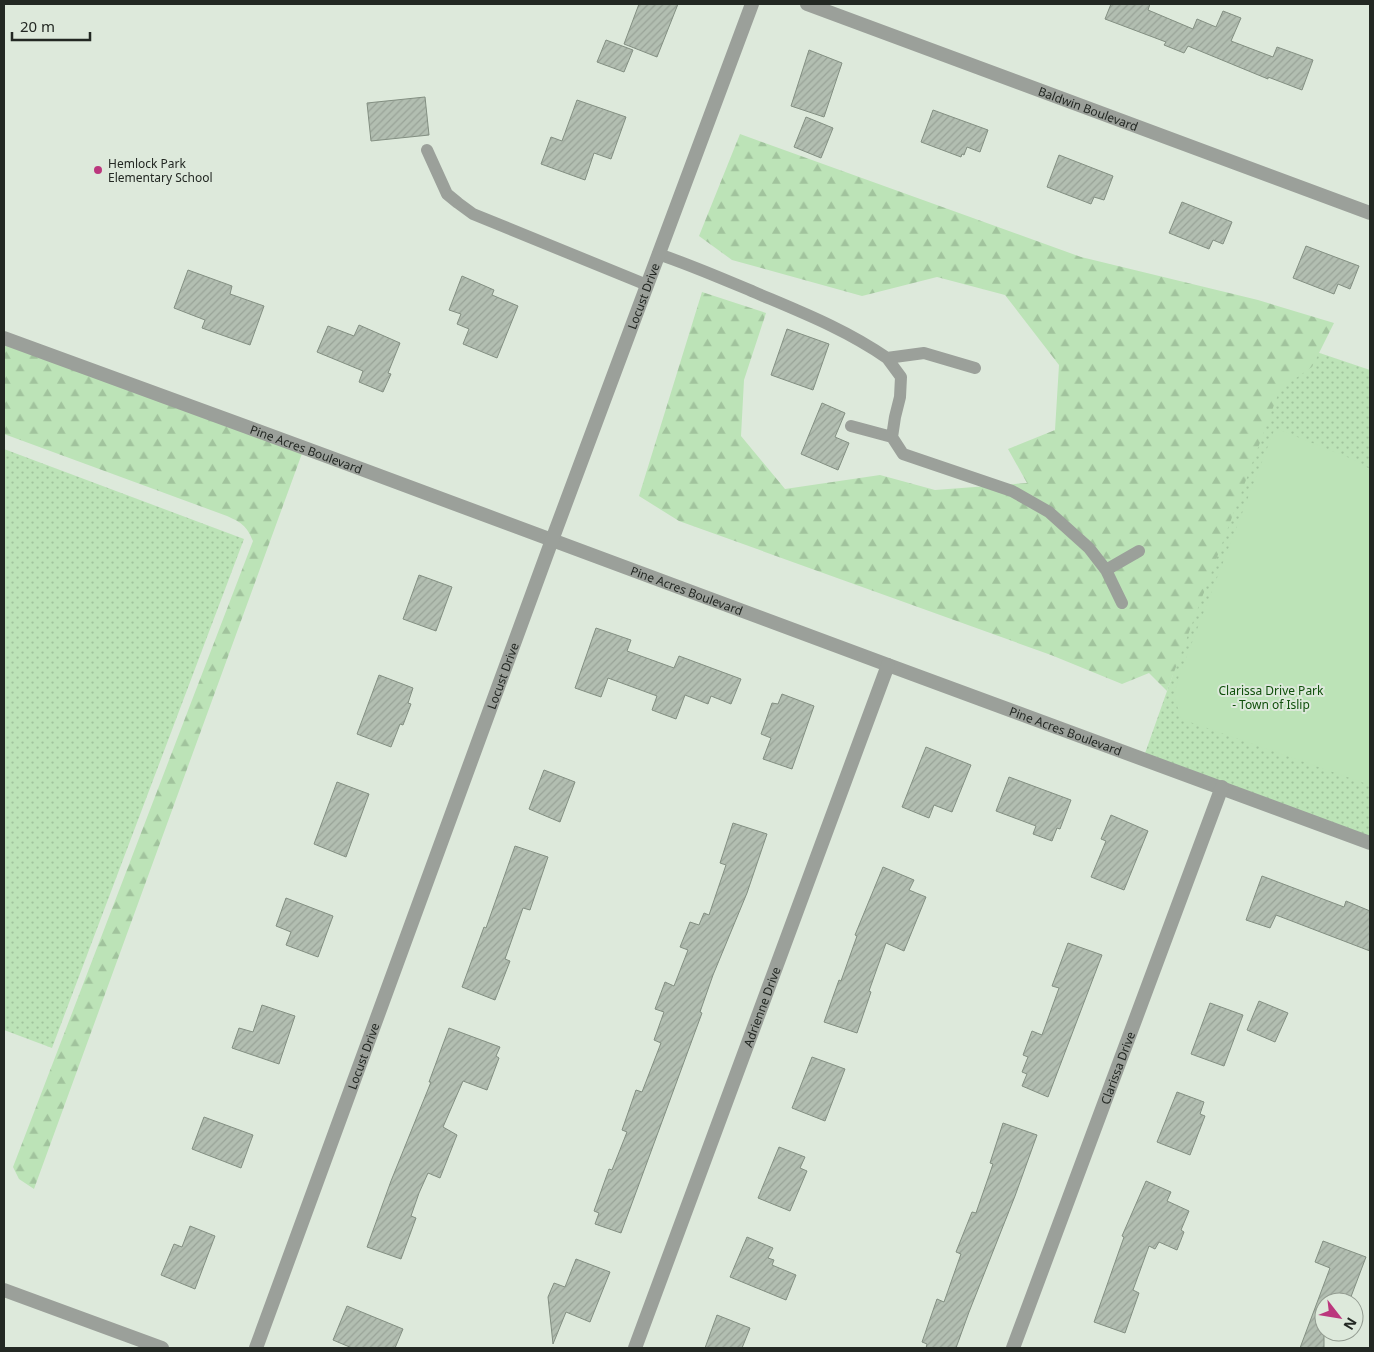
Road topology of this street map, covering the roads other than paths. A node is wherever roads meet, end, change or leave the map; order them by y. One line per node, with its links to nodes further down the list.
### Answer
1 (752, 4): 5 (street, Locust Drive)
2 (807, 4): 4 (street, Baldwin Boulevard)
3 (427, 150): 6 (lane)
4 (1370, 213)
5 (658, 254): 6 (street, Locust Drive); 8 (lane)
6 (647, 285): 12 (street, Locust Drive)
7 (4, 338): 12 (street, Pine Acres Boulevard)
8 (887, 358): 9 (lane); 11 (lane)
9 (975, 368)
10 (851, 426): 11 (lane)
11 (892, 437): 14 (lane)
12 (552, 540): 16 (street, Pine Acres Boulevard); 21 (street, Locust Drive)
13 (1139, 552): 14 (lane)
14 (1106, 570): 15 (lane)
15 (1122, 603)
16 (888, 666): 17 (street, Pine Acres Boulevard); 22 (street, Adrienne Drive)
17 (1222, 788): 18 (street, Pine Acres Boulevard); 23 (street, Clarissa Drive)
18 (1370, 843)
19 (4, 1290): 20 (street)
20 (162, 1348)
21 (256, 1348)
22 (634, 1348)
23 (1014, 1348)

